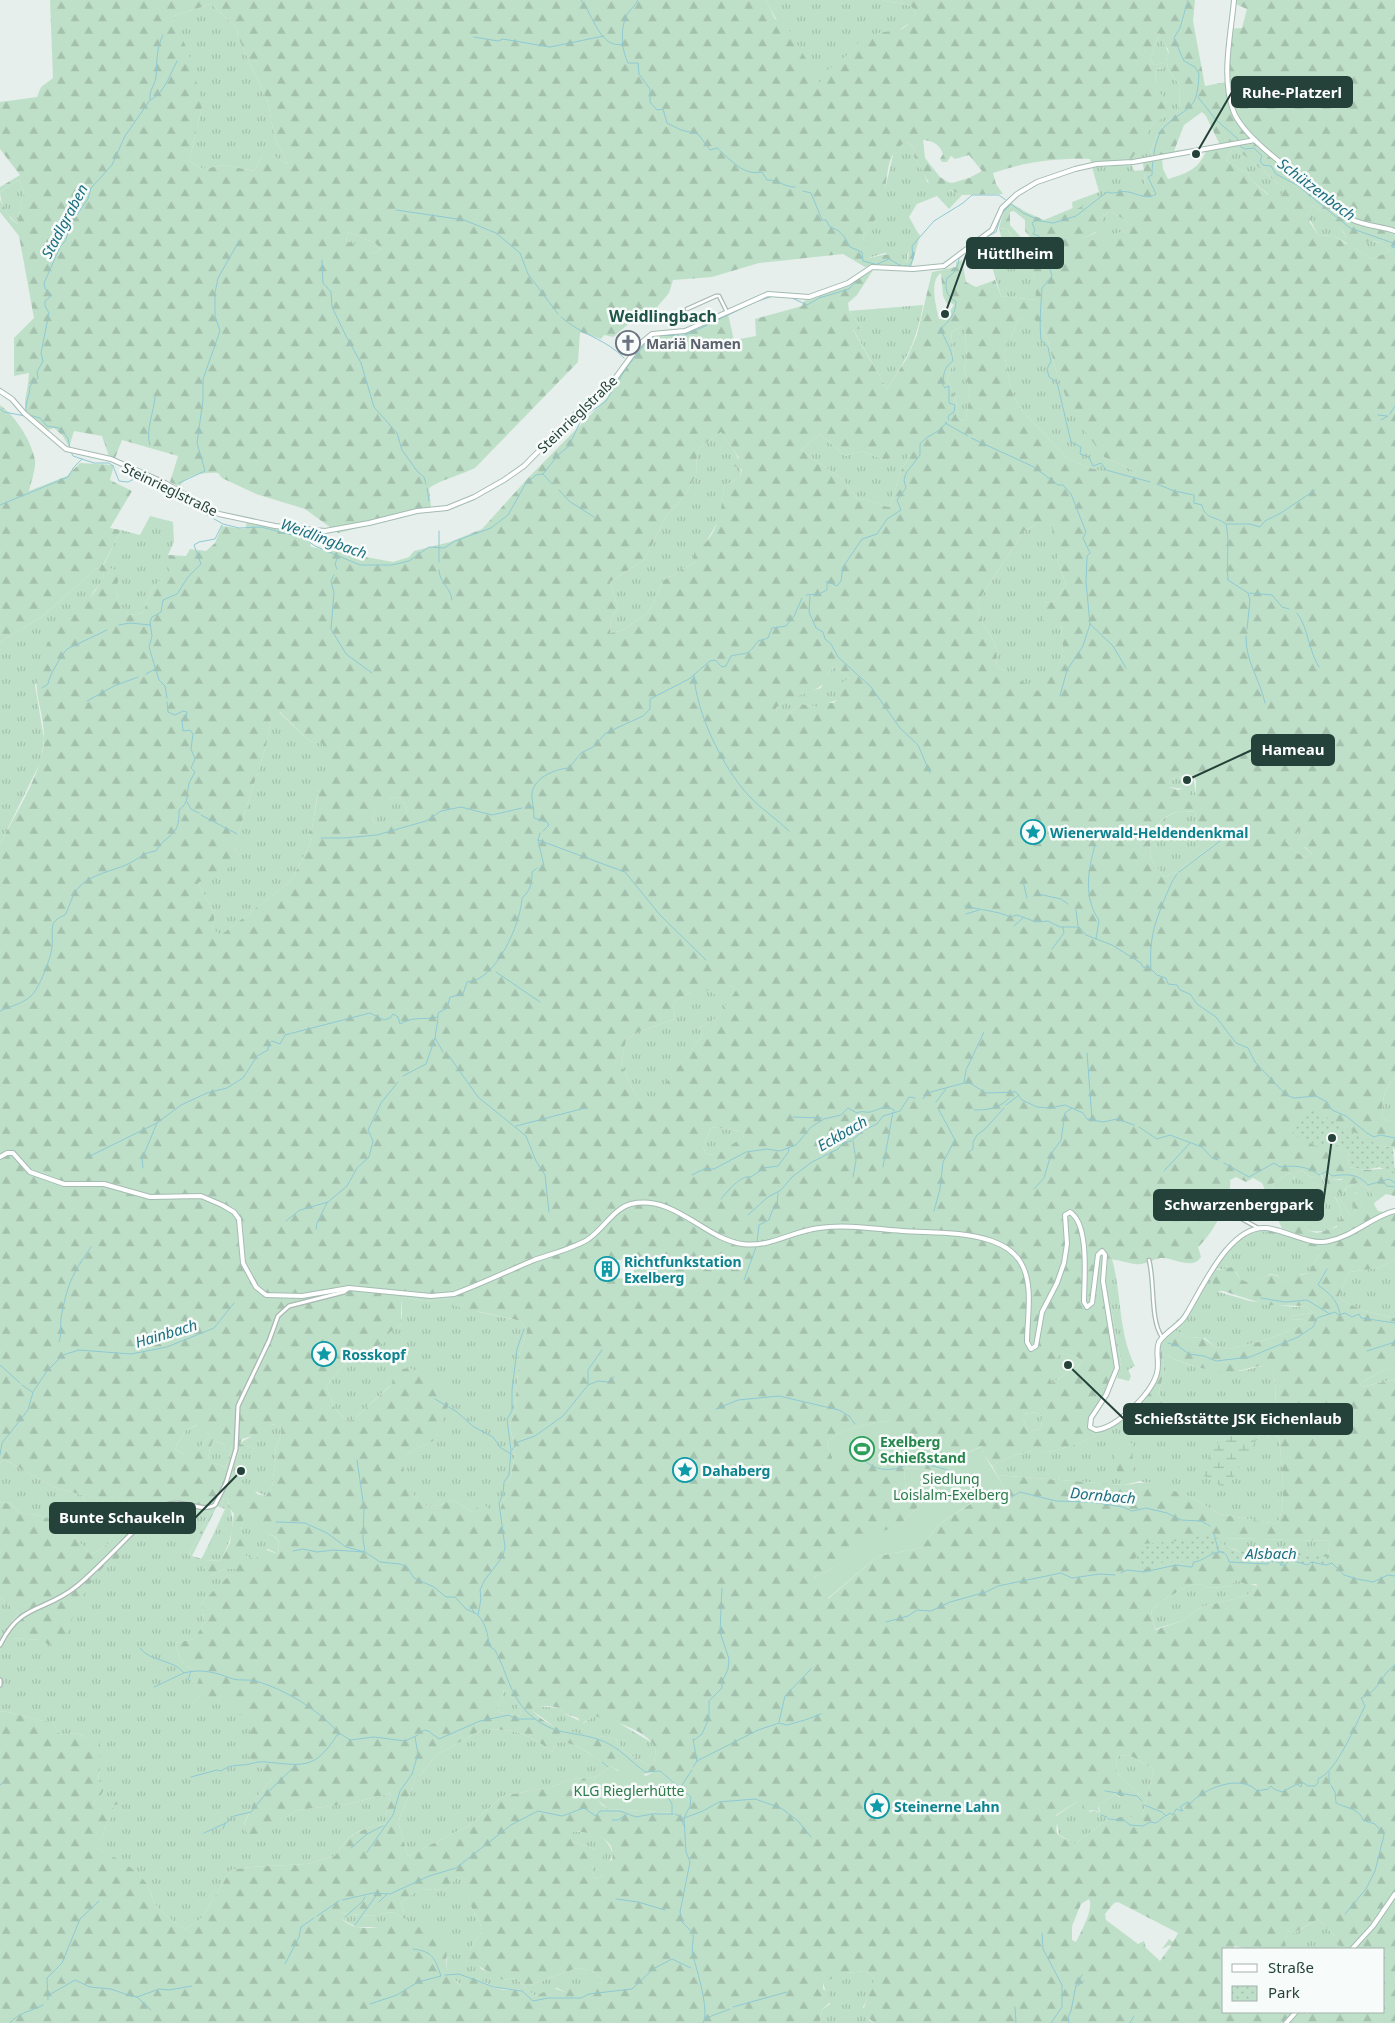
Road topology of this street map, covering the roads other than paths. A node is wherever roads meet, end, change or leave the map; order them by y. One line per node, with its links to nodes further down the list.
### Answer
1 (1234, 0): 2 (main road)
2 (1255, 140): 3 (main road); 5 (main road, Steinrieglstraße)
3 (1395, 231)
4 (687, 309): 5 (street)
5 (727, 312): 6 (main road, Steinrieglstraße)
6 (0, 391)
7 (0, 1157): 12 (main road)
8 (1395, 1211): 10 (main road)
9 (1218, 1213): 10 (street)
10 (1258, 1228): 13 (main road)
11 (1149, 1260): 13 (street)
12 (349, 1288): 13 (main road); 14 (street)
13 (1162, 1337)
14 (0, 1645)
15 (0, 1680): 16 (street)
16 (0, 1685)
17 (1395, 1894): 18 (main road)
18 (1353, 1948)
19 (1295, 2013): 20 (main road)
20 (1286, 2023)

